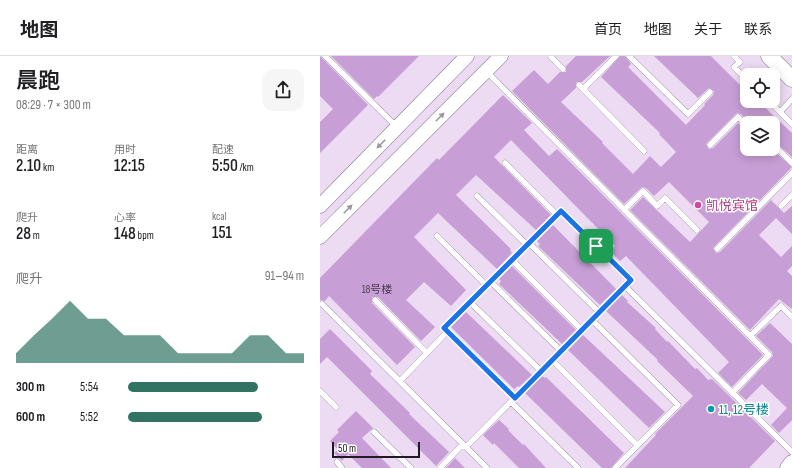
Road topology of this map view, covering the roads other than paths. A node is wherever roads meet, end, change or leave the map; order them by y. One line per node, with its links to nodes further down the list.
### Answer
1 (326, 56): 19 (lane)
2 (467, 56): 19 (street)
3 (501, 56): 10 (street)
4 (551, 56): 9 (lane)
5 (616, 56): 21 (lane)
6 (629, 56): 13 (lane)
7 (734, 56): 11 (lane)
8 (769, 56): 12 (main road)
9 (563, 69)
10 (486, 71): 30 (lane); 34 (street, one-way to 10)
11 (740, 73)
12 (792, 79)
13 (710, 92)
14 (792, 99): 16 (lane)
15 (776, 108): 16 (lane)
16 (780, 112): 18 (lane)
17 (740, 119): 20 (lane)
18 (792, 124)
19 (397, 127): 28 (street, one-way to 28)
20 (710, 145)
21 (644, 151)
22 (780, 151): 23 (lane)
23 (792, 162)
24 (505, 163): 31 (lane)
25 (792, 173): 36 (lane)
26 (792, 195): 29 (lane)
27 (477, 196): 35 (lane)
28 (320, 206)
29 (781, 206)
30 (624, 210): 32 (lane); 48 (lane)
31 (557, 215): 35 (lane); 39 (lane)
32 (697, 230)
33 (437, 236): 38 (lane)
34 (320, 237)
35 (528, 244): 37 (lane); 43 (lane)
36 (717, 248)
37 (512, 260): 38 (lane); 46 (lane)
38 (489, 284): 41 (lane); 49 (lane)
39 (625, 286): 43 (lane); 55 (lane)
40 (374, 300): 50 (lane)
41 (470, 302): 47 (lane); 52 (lane)
42 (322, 304): 53 (lane)
43 (599, 312): 45 (lane)
44 (792, 317): 48 (lane)
45 (592, 320): 46 (lane); 59 (lane)
46 (582, 330): 49 (lane)
47 (448, 332): 50 (lane); 56 (lane)
48 (750, 336): 55 (lane)
49 (561, 351): 51 (lane)
50 (427, 353): 53 (lane)
51 (552, 360): 52 (lane); 59 (lane)
52 (541, 371): 56 (lane)
53 (400, 381): 60 (lane)
54 (320, 391): 57 (lane)
55 (732, 393): 61 (lane)
56 (513, 400): 60 (lane); 69 (lane)
57 (336, 407)
58 (374, 432): 66 (lane)
59 (637, 445): 64 (lane)
60 (465, 446): 67 (lane); 68 (lane)
61 (792, 452)
62 (337, 462): 65 (lane)
63 (792, 463): 70 (main road)
64 (618, 467)
65 (342, 468)
66 (411, 468)
67 (440, 468)
68 (487, 468)
69 (578, 468)
70 (788, 468)

